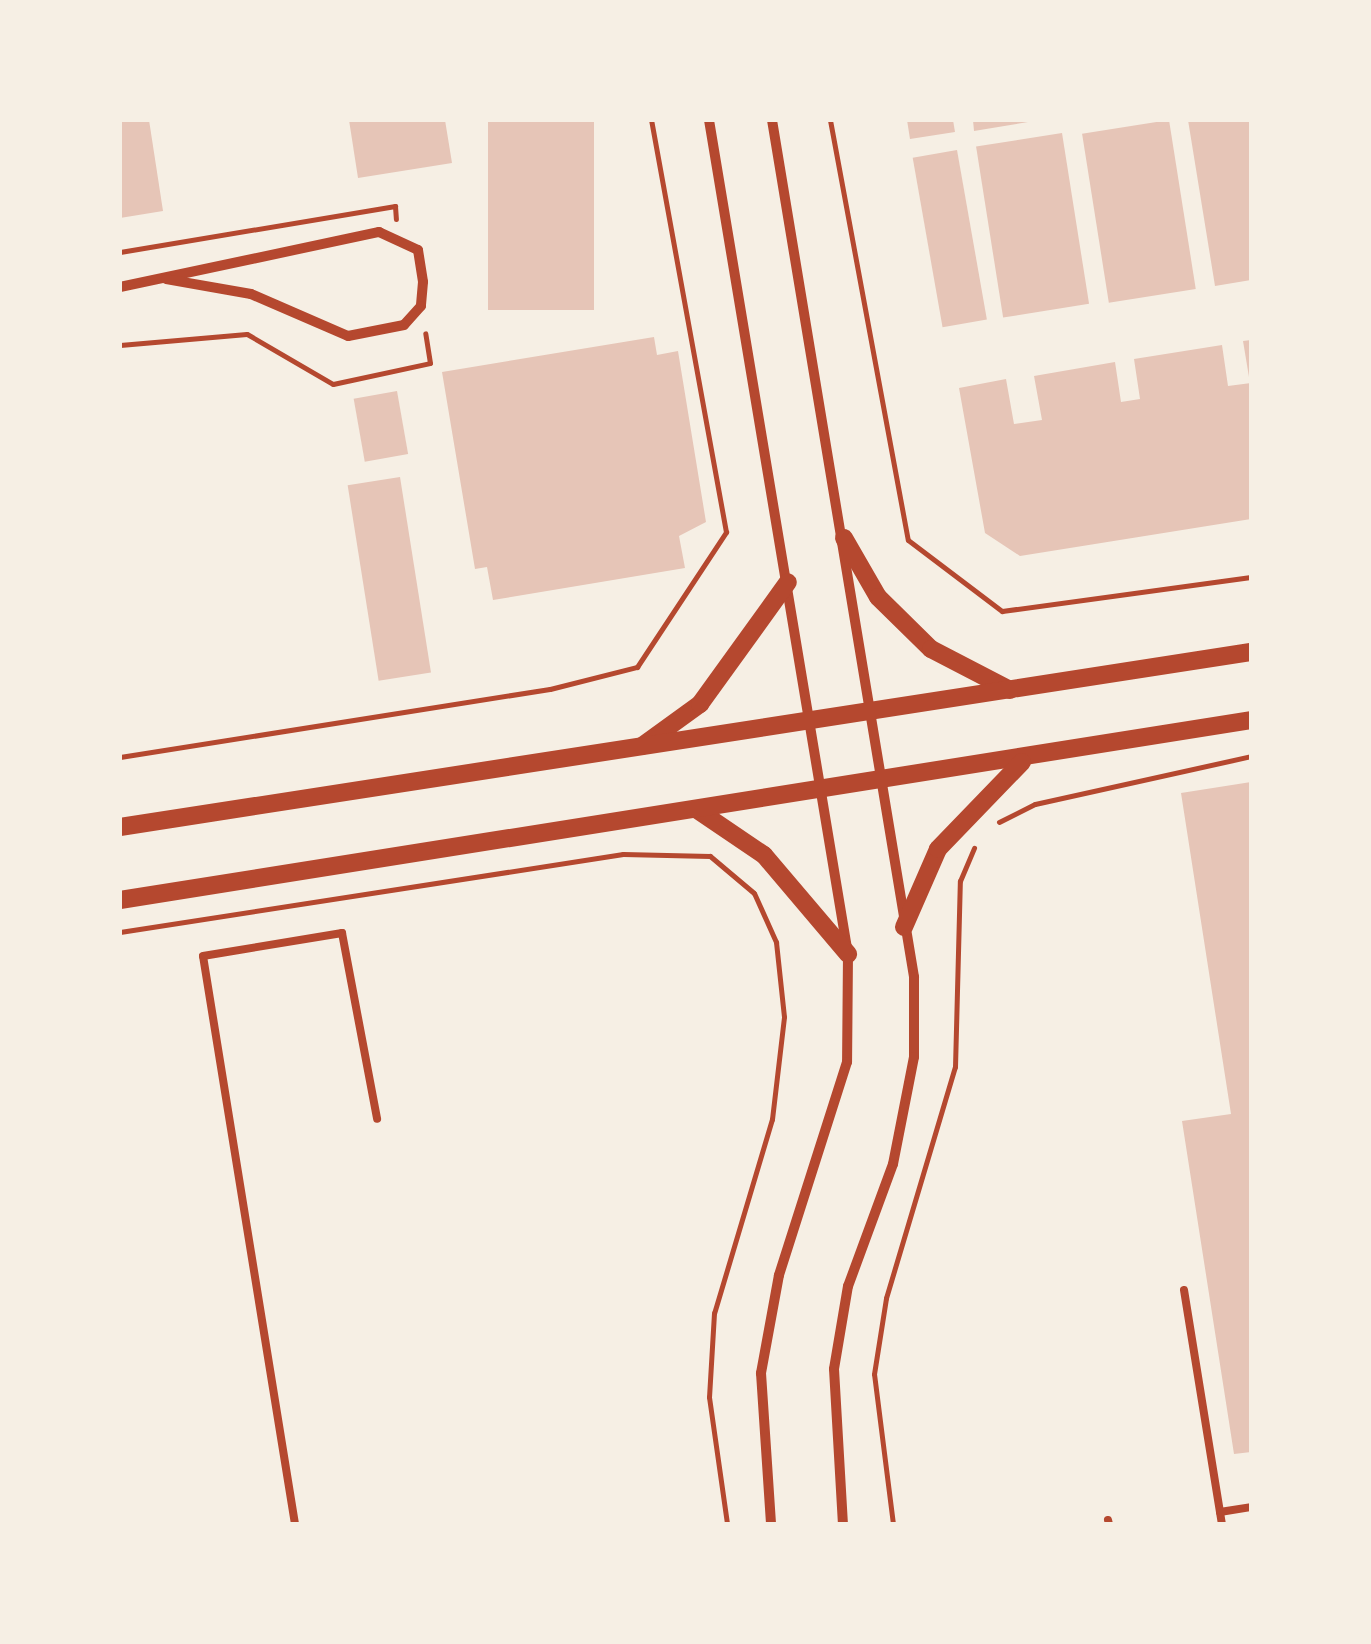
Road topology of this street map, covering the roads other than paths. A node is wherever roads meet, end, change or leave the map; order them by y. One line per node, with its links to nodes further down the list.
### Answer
1 (709, 120): 6 (street)
2 (772, 120): 5 (street)
3 (166, 279): 3 (street); 4 (street)
4 (120, 287)
5 (844, 538): 8 (street); 9 (street)
6 (788, 582): 11 (street); 12 (street)
7 (1251, 652): 8 (street)
8 (1010, 690): 9 (street)
9 (876, 711): 11 (street); 14 (street)
10 (1251, 720): 13 (street)
11 (813, 722): 12 (street); 15 (street)
12 (638, 749): 17 (street)
13 (1022, 762): 14 (street); 19 (street)
14 (884, 778): 15 (street); 19 (street)
15 (823, 789): 16 (street); 20 (street)
16 (696, 809): 18 (street); 20 (street)
17 (120, 827)
18 (120, 900)
19 (904, 927): 27 (street)
20 (848, 954): 26 (street)
21 (377, 1119): 25 (lane)
22 (1184, 1290): 24 (lane)
23 (1251, 1507): 24 (lane)
24 (1220, 1512): 28 (lane)
25 (295, 1524)
26 (771, 1524)
27 (843, 1524)
28 (1222, 1524)

